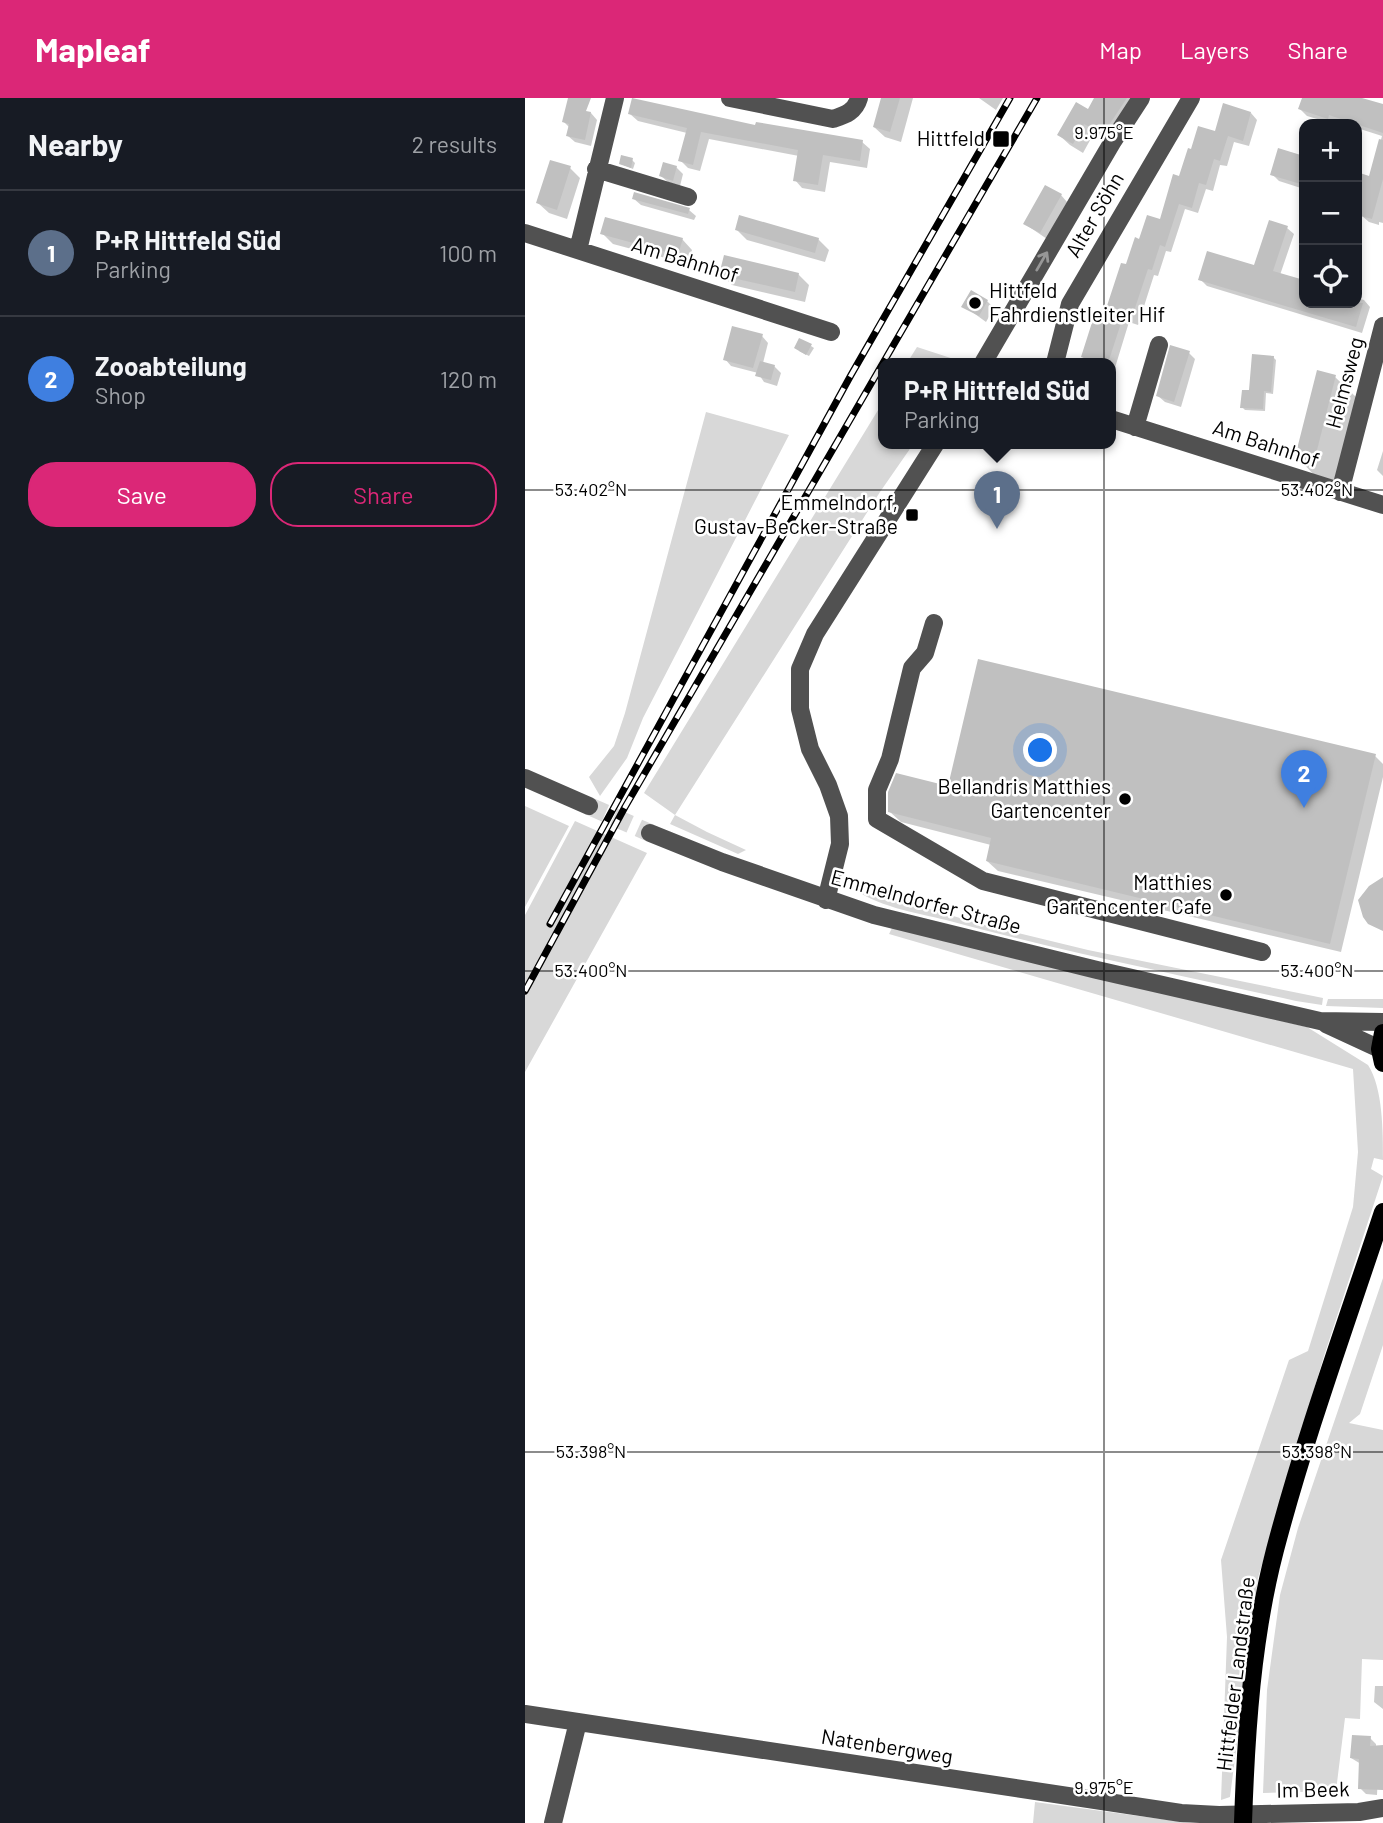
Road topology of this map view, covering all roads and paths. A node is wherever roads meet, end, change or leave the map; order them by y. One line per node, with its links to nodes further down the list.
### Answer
1 (615, 98): 6 (street)
2 (730, 98): 3 (street)
3 (859, 98)
4 (1141, 98): 14 (street, one-way to 4)
5 (1191, 98): 15 (street, Alter Söhn)
6 (596, 169): 7 (street); 9 (street)
7 (688, 197)
8 (525, 233): 9 (street, Am Bahnhof)
9 (578, 250): 11 (street, Am Bahnhof)
10 (1383, 326): 13 (street, Helmsweg)
11 (831, 332)
12 (1159, 345): 17 (street)
13 (1379, 356): 19 (street, Helmsweg)
14 (986, 358)
15 (1056, 358)
16 (1116, 421): 17 (street, Am Bahnhof)
17 (1135, 427): 19 (street, Am Bahnhof)
18 (932, 449): 25 (street)
19 (1340, 492): 20 (street, Am Bahnhof)
20 (1383, 505)
21 (935, 623): 26 (street)
22 (525, 778): 23 (street)
23 (589, 806)
24 (650, 833): 25 (street, Emmelndorfer Straße)
25 (826, 900): 27 (street, Emmelndorfer Straße)
26 (1262, 952)
27 (1320, 1021): 28 (street, Emmelndorfer Straße); 29 (street, Emmelndorfer Straße)
28 (1383, 1022)
29 (1382, 1048)
30 (1383, 1212): 34 (main road, Hittfelder Landstraße)
31 (525, 1714): 32 (street, Natenbergweg)
32 (578, 1722): 34 (street, Natenbergweg); 35 (street)
33 (1379, 1814): 34 (street, Im Beek)
34 (1244, 1819)
35 (553, 1823)

